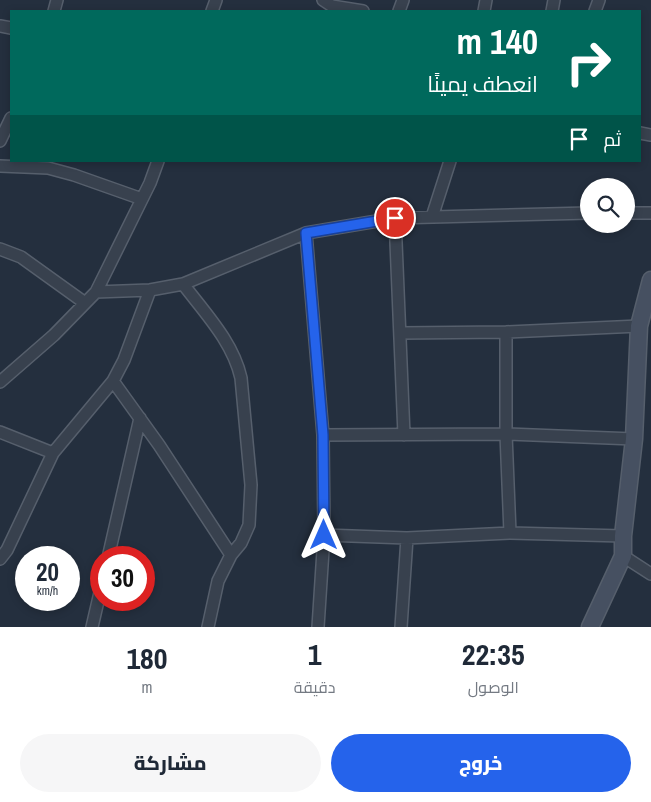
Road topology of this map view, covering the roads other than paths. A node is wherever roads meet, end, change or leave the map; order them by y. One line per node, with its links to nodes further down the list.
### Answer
1 (323, 0): 2 (street)
2 (357, 10)
3 (10, 120): 4 (street)
4 (0, 141)
5 (158, 162): 8 (street)
6 (450, 162): 12 (street)
7 (0, 166): 8 (street)
8 (142, 199): 19 (street)
9 (635, 213): 10 (street)
10 (651, 213)
11 (580, 214): 12 (street)
12 (432, 217): 13 (street)
13 (395, 218): 14 (street); 23 (street)
14 (306, 233): 17 (street); 30 (street)
15 (0, 250): 20 (street)
16 (651, 280): 21 (street)
17 (183, 284): 18 (street); 38 (street)
18 (150, 290): 19 (street); 24 (street)
19 (96, 292): 20 (street)
20 (85, 304): 25 (street)
21 (639, 326): 22 (street); 31 (street)
22 (506, 332): 23 (street); 29 (street)
23 (401, 333): 28 (street)
24 (113, 381): 26 (street); 32 (street)
25 (0, 382)
26 (140, 418): 37 (street); 38 (street)
27 (0, 432): 32 (street)
28 (404, 434): 29 (street); 30 (street)
29 (506, 434): 31 (street); 33 (street)
30 (323, 435): 34 (street)
31 (634, 439): 35 (street)
32 (53, 452): 40 (street)
33 (510, 533): 35 (street); 36 (street)
34 (324, 535): 36 (street); 45 (street)
35 (623, 536): 39 (street)
36 (407, 538): 46 (street)
37 (111, 546)
38 (231, 555): 44 (street)
39 (623, 556): 41 (street); 47 (street)
40 (0, 560)
41 (651, 574)
42 (96, 611): 43 (street)
43 (92, 627)
44 (208, 627)
45 (318, 627)
46 (401, 627)
47 (590, 627)

